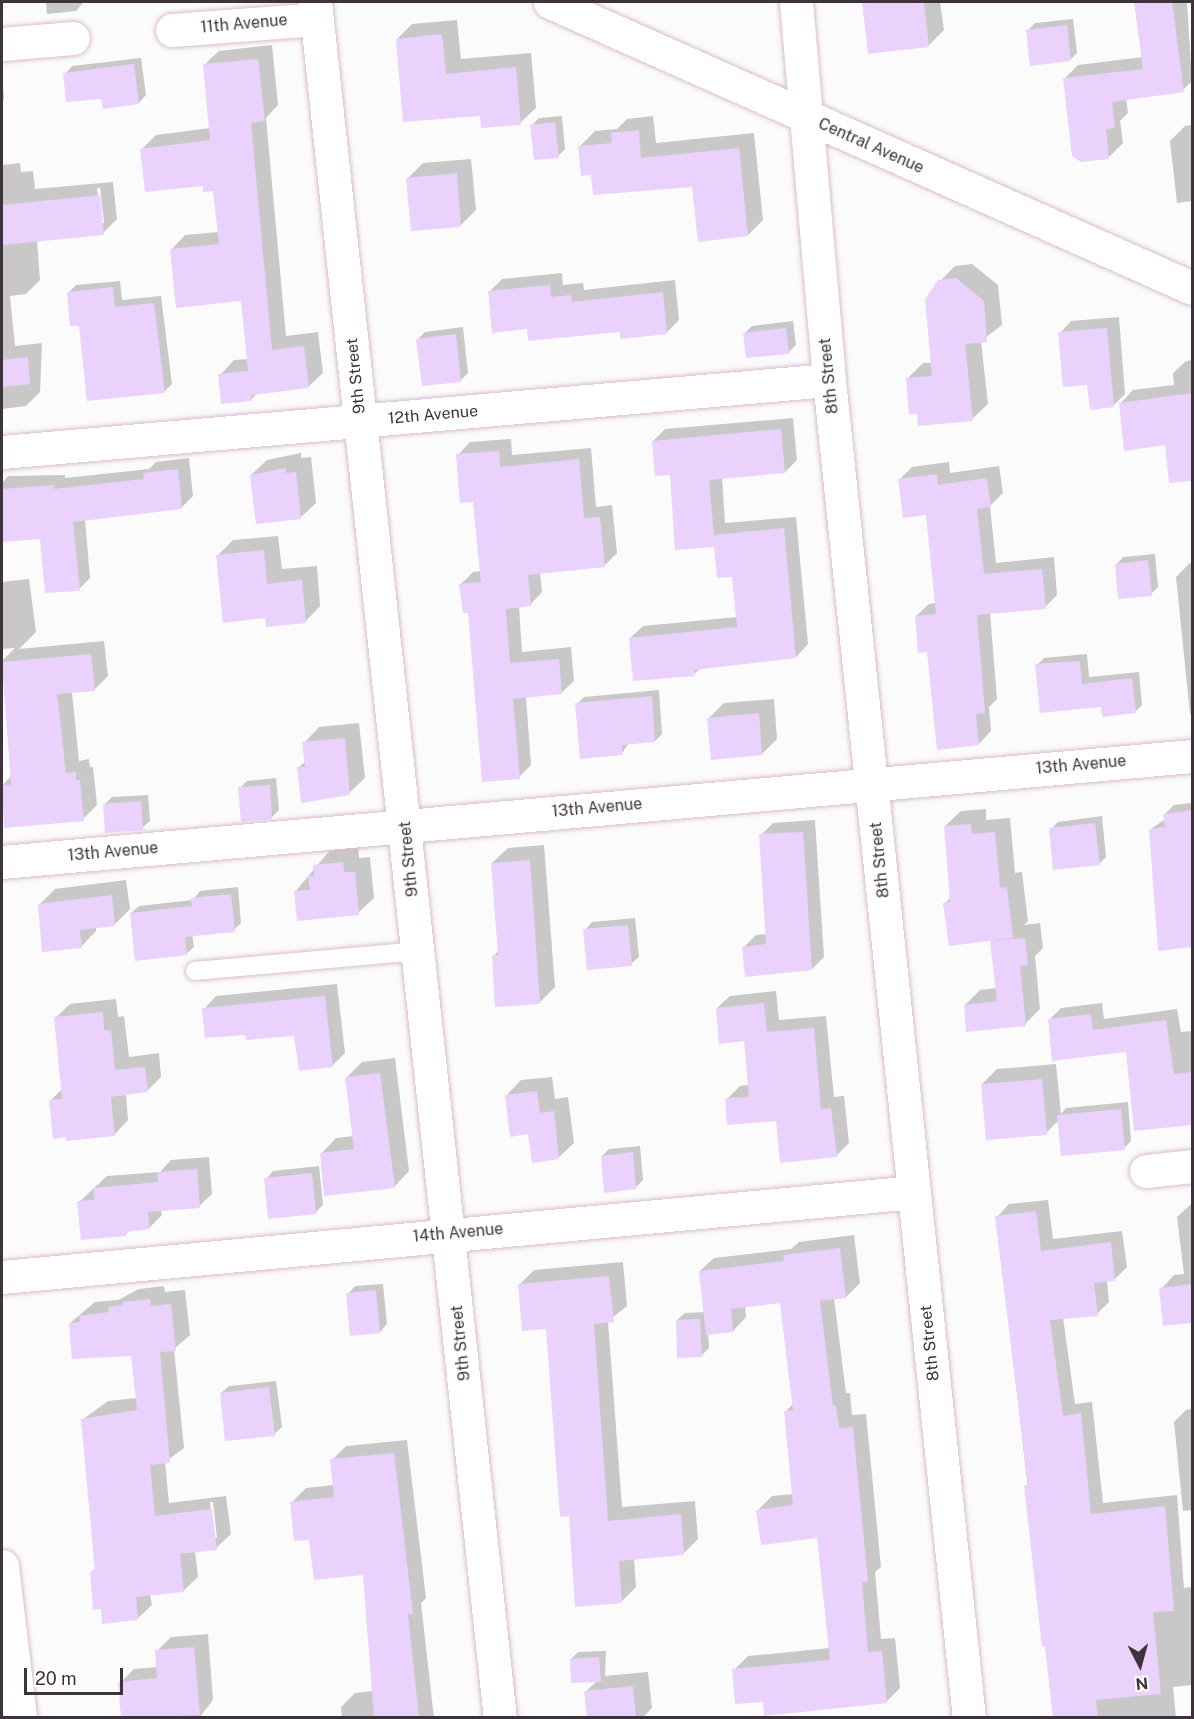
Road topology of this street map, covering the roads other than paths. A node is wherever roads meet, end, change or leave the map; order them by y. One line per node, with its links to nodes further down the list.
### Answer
1 (550, 2): 7 (street, Central Avenue)
2 (796, 2): 7 (street, 8th Street)
3 (316, 10): 4 (street, 11th Avenue); 10 (street, 9th Street)
4 (172, 30)
5 (73, 38): 6 (street)
6 (2, 44)
7 (805, 116): 8 (street, Central Avenue); 9 (street, 8th Street)
8 (1192, 288)
9 (829, 380): 10 (street, 12th Avenue); 13 (street, 8th Street)
10 (361, 421): 11 (street, 12th Avenue); 14 (street, 9th Street)
11 (2, 452)
12 (1192, 756): 13 (street, 13th Avenue)
13 (872, 784): 14 (street, 13th Avenue); 20 (street, 8th Street)
14 (406, 825): 15 (street, 13th Avenue); 16 (street, 9th Street)
15 (2, 862)
16 (419, 951): 17 (lane); 21 (street, 9th Street)
17 (195, 971)
18 (1192, 1166): 19 (street)
19 (1146, 1171)
20 (914, 1192): 21 (street, 14th Avenue); 26 (street, 8th Street)
21 (450, 1233): 22 (street, 14th Avenue); 25 (street, 9th Street)
22 (2, 1277)
23 (2, 1566): 24 (street)
24 (20, 1718)
25 (500, 1718)
26 (969, 1718)

